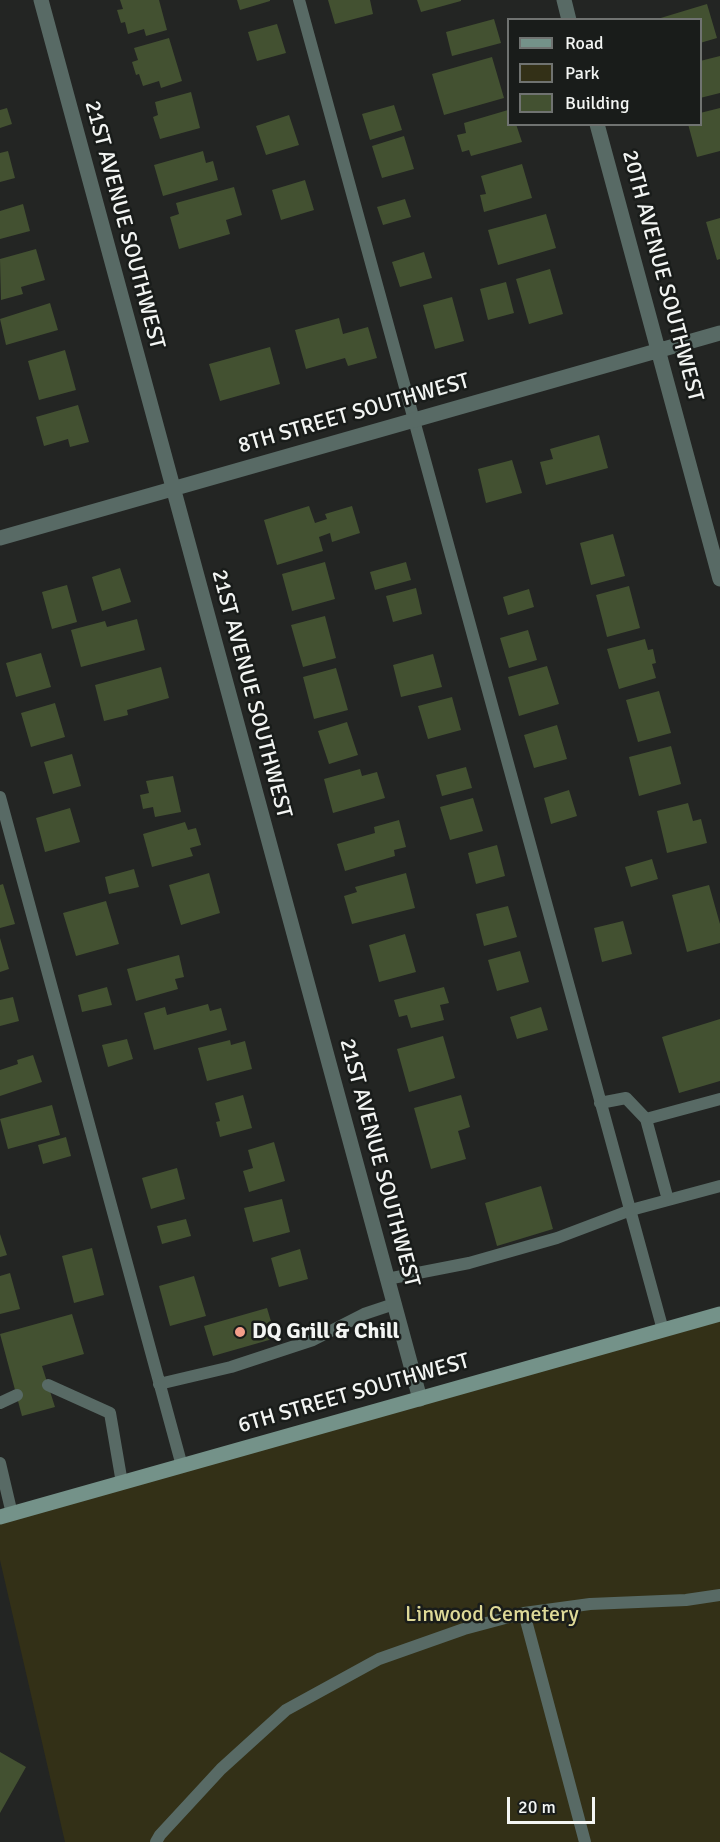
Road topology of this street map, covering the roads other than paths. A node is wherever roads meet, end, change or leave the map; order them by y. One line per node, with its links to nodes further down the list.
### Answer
1 (41, 0): 9 (street, 21ST AVENUE SOUTHWEST)
2 (299, 0): 8 (lane)
3 (564, 0): 4 (street)
4 (568, 18)
5 (598, 126): 7 (street, 20TH AVENUE SOUTHWEST)
6 (720, 333): 7 (street, 8TH STREET SOUTHWEST)
7 (658, 350): 8 (street, 8TH STREET SOUTHWEST); 11 (street, 20TH AVENUE SOUTHWEST)
8 (414, 420): 9 (street, 8TH STREET SOUTHWEST); 14 (lane)
9 (172, 489): 10 (street, 8TH STREET SOUTHWEST); 19 (street, 21ST AVENUE SOUTHWEST)
10 (0, 538)
11 (720, 579)
12 (0, 797): 24 (lane)
13 (720, 1099): 15 (lane)
14 (600, 1103): 15 (lane); 18 (lane)
15 (646, 1119): 17 (lane)
16 (720, 1186): 17 (lane)
17 (668, 1200): 18 (lane)
18 (631, 1210): 19 (lane); 22 (lane)
19 (387, 1279): 20 (street, 21ST AVENUE SOUTHWEST)
20 (394, 1304): 24 (lane); 26 (street, 21ST AVENUE SOUTHWEST)
21 (720, 1314): 22 (main road, 6TH STREET SOUTHWEST)
22 (663, 1330): 26 (main road, 6TH STREET SOUTHWEST)
23 (48, 1384): 30 (lane)
24 (159, 1384): 29 (lane)
25 (17, 1395): 27 (lane)
26 (420, 1399): 29 (main road, 6TH STREET SOUTHWEST)
27 (0, 1403)
28 (0, 1463): 31 (lane)
29 (182, 1466): 30 (main road, 6TH STREET SOUTHWEST)
30 (122, 1483): 31 (main road, 6TH STREET SOUTHWEST)
31 (6, 1516)
32 (720, 1595): 33 (lane)
33 (524, 1613): 34 (lane); 35 (lane)
34 (156, 1842)
35 (585, 1842)

